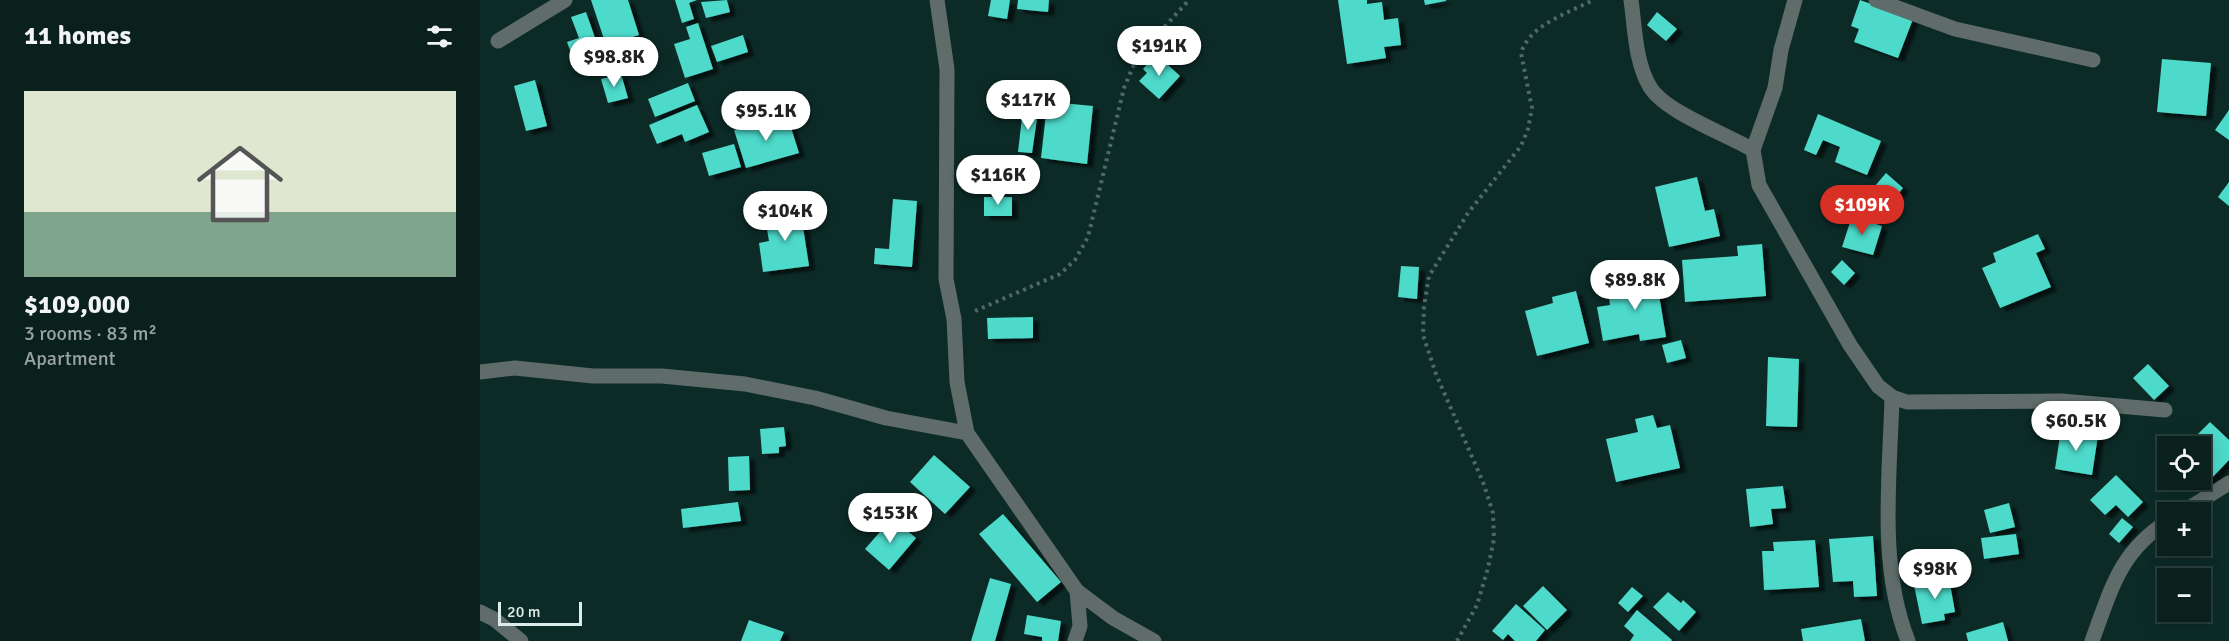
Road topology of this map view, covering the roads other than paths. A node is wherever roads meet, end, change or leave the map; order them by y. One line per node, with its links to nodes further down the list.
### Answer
1 (565, 0): 6 (street)
2 (937, 0): 12 (street)
3 (1631, 0): 8 (street)
4 (1795, 0): 8 (street)
5 (1876, 0): 7 (street)
6 (498, 41)
7 (2093, 60)
8 (1753, 150): 10 (street)
9 (480, 372): 12 (street)
10 (1892, 397): 11 (street); 21 (street)
11 (2165, 410)
12 (967, 433): 16 (street)
13 (2229, 483): 14 (street)
14 (2199, 502)
15 (2157, 528): 22 (street)
16 (1077, 591): 19 (street); 20 (street)
17 (480, 612): 18 (street)
18 (521, 641)
19 (1075, 641)
20 (1154, 641)
21 (1908, 641)
22 (2092, 641)

